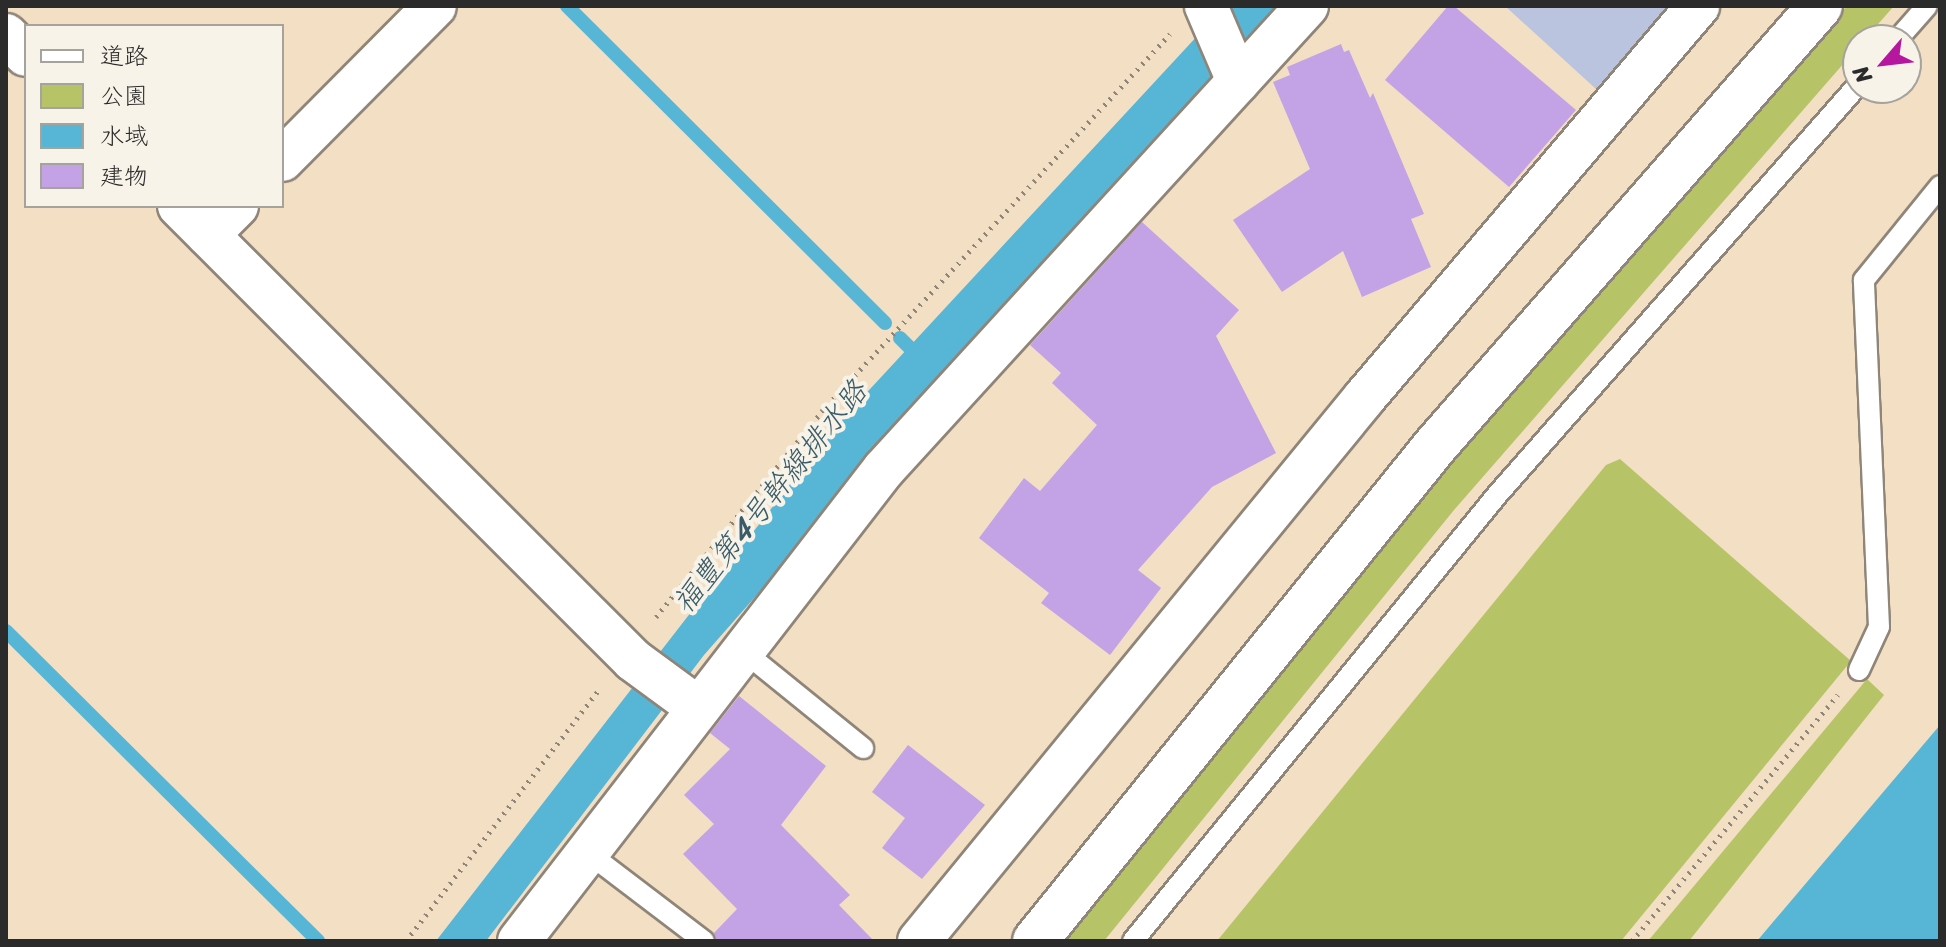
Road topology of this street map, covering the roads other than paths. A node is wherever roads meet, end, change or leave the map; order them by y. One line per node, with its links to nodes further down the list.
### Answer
1 (435, 6): 12 (street)
2 (1307, 6): 10 (street)
3 (1698, 6): 23 (street)
4 (1820, 6): 24 (street)
5 (1927, 6): 7 (lane)
6 (1193, 15): 10 (street)
7 (1911, 24)
8 (6, 35): 9 (street)
9 (24, 53)
10 (1237, 79): 16 (street)
11 (1842, 103): 25 (lane)
12 (284, 158)
13 (1940, 186): 17 (lane)
14 (185, 208): 15 (street)
15 (222, 220): 18 (street)
16 (742, 650): 18 (street); 19 (lane)
17 (1859, 670)
18 (693, 704): 20 (street)
19 (863, 748)
20 (587, 852): 21 (street); 22 (lane)
21 (519, 941)
22 (704, 941)
23 (919, 941)
24 (1035, 941)
25 (1133, 941)

